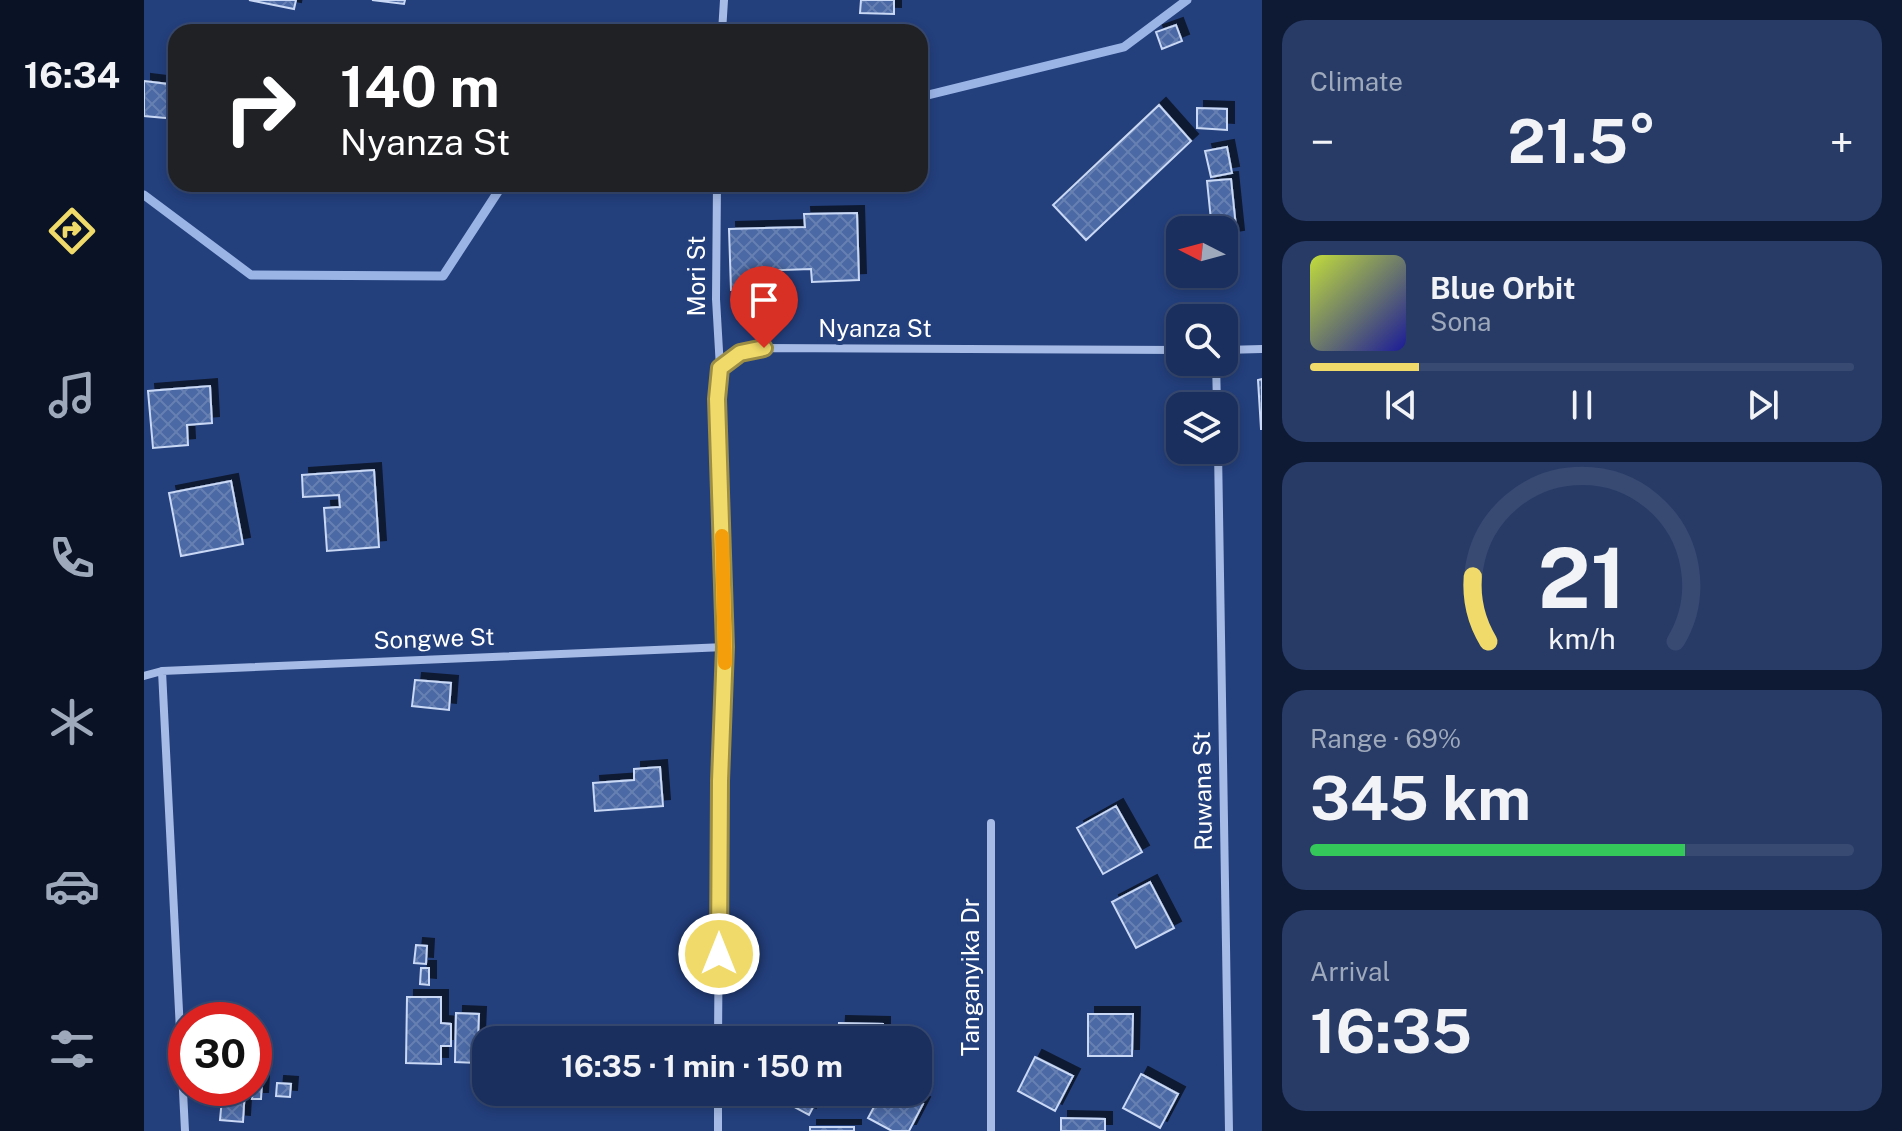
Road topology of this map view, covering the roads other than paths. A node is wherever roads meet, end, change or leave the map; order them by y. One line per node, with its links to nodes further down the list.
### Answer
1 (724, 0): 2 (street)
2 (722, 24)
3 (717, 192): 7 (street, Mori St)
4 (1262, 349): 6 (street)
5 (1166, 350): 7 (street, Nyanza St)
6 (1238, 350)
7 (720, 368): 9 (street)
8 (1218, 464): 18 (street, Ruwana St)
9 (725, 647): 10 (street, Songwe St); 13 (street)
10 (162, 671): 11 (street, Songwe St); 15 (street)
11 (144, 676)
12 (991, 823): 17 (street, Tanganyika Dr)
13 (718, 1026)
14 (718, 1106): 16 (street)
15 (185, 1131)
16 (718, 1131)
17 (991, 1131)
18 (1229, 1131)

